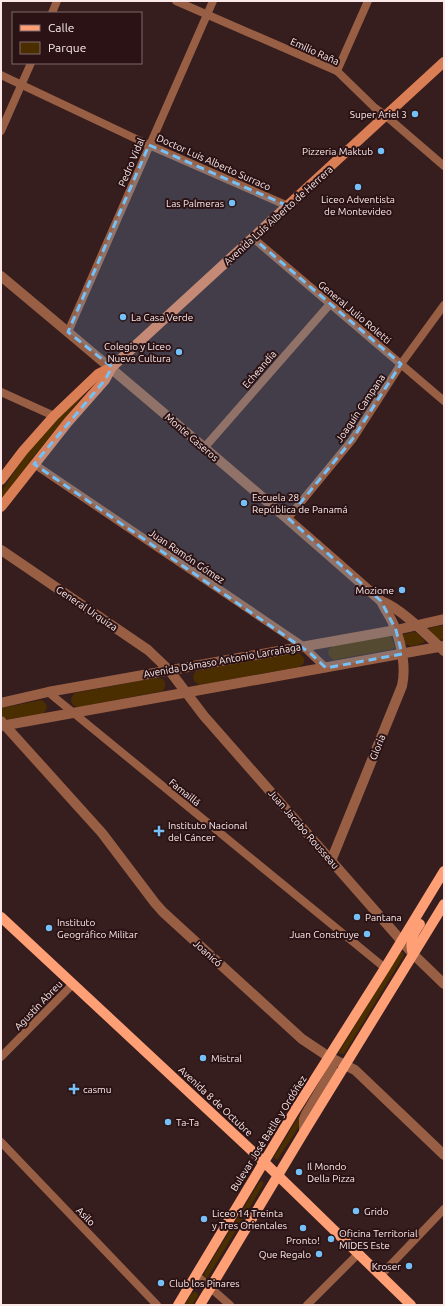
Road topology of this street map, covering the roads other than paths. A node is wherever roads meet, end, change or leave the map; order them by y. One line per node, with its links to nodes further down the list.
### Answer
1 (57, 1): 5 (street)
2 (176, 1): 6 (street, Emilio Raña)
3 (213, 1): 6 (street, Pedro Vidal)
4 (368, 1): 9 (street)
5 (52, 12)
6 (207, 14): 9 (street, Emilio Raña); 14 (street, Pedro Vidal)
7 (444, 62): 12 (main road, Avenida Luis Alberto de Herrera)
8 (31, 64): 11 (street)
9 (337, 70): 12 (street, Emilio Raña)
10 (1, 75): 11 (street, Doctor Luis Alberto Surraco)
11 (21, 85): 13 (street); 14 (street, Doctor Luis Alberto Surraco)
12 (386, 116): 15 (street, Emilio Raña); 16 (main road, Avenida Luis Alberto de Herrera)
13 (1, 131)
14 (149, 145): 16 (street, Doctor Luis Alberto Surraco); 21 (street, Pedro Vidal)
15 (444, 166)
16 (288, 206): 17 (main road, Avenida Luis Alberto de Herrera)
17 (253, 238): 19 (street, General Julio Roletti); 23 (main road, Avenida Luis Alberto de Herrera)
18 (1, 276): 21 (street, Monte Caseros)
19 (330, 304): 22 (street, General Julio Roletti); 27 (street, Echeandía)
20 (444, 305): 22 (street, Joaquín Campana)
21 (68, 332): 23 (street, Monte Caseros)
22 (401, 364): 25 (street, General Julio Roletti); 31 (street, Joaquín Campana)
23 (112, 367): 26 (main road, Avenida Luis Alberto de Herrera); 27 (street, Monte Caseros); 28 (main road, Avenida Luis Alberto de Herrera)
24 (1, 392): 26 (street)
25 (444, 401)
26 (54, 416): 29 (main road, Avenida Luis Alberto de Herrera)
27 (204, 448): 31 (street, Monte Caseros)
28 (34, 464): 30 (main road, Avenida Luis Alberto de Herrera); 37 (street, Juan Ramón Gómez)
29 (1, 480)
30 (1, 507)
31 (288, 518): 33 (street, Monte Caseros)
32 (1, 550): 41 (street, General Urquiza)
33 (381, 601): 35 (street, Monte Caseros); 36 (street, Monte Caseros)
34 (444, 619): 35 (street, Avenida Dámaso Antonio Larrañaga)
35 (416, 626): 36 (street, Avenida Dámaso Antonio Larrañaga); 38 (street, Monte Caseros)
36 (396, 630): 37 (street, Avenida Dámaso Antonio Larrañaga); 39 (street, Gloria)
37 (303, 646): 40 (street, Juan Ramón Gómez); 41 (street, Avenida Dámaso Antonio Larrañaga)
38 (442, 648): 39 (street)
39 (402, 654): 40 (street); 47 (street, Gloria)
40 (326, 668): 43 (street)
41 (169, 670): 42 (street, Avenida Dámaso Antonio Larrañaga); 43 (street, Juan Jacobo Rousseau)
42 (48, 692): 44 (street, Avenida Dámaso Antonio Larrañaga); 45 (street, Famaillá)
43 (186, 692): 45 (street); 47 (street, Juan Jacobo Rousseau)
44 (1, 703)
45 (73, 713): 46 (street); 54 (street, Famaillá)
46 (3, 724): 58 (street, Joanicó)
47 (332, 861): 52 (street, Juan Jacobo Rousseau)
48 (444, 871): 52 (main road, Bulevar José Batlle y Ordóñez)
49 (444, 884): 53 (main road)
50 (444, 904): 53 (main road)
51 (1, 917): 55 (main road, Avenida 8 de Octubre)
52 (402, 941): 53 (street, Juan Jacobo Rousseau); 54 (main road, Bulevar José Batlle y Ordóñez)
53 (413, 954): 56 (street, Juan Jacobo Rousseau); 59 (main road)
54 (385, 968): 58 (main road, Bulevar José Batlle y Ordóñez)
55 (73, 984): 57 (street, Agustín Abreu); 63 (main road, Avenida 8 de Octubre)
56 (444, 984)
57 (1, 1057)
58 (329, 1057): 59 (street, Joanicó); 60 (street); 63 (main road, Bulevar José Batlle y Ordóñez)
59 (345, 1064): 60 (main road); 62 (street, Joanicó)
60 (304, 1132): 64 (main road)
61 (1, 1142): 70 (street, Asilo)
62 (444, 1155)
63 (264, 1162): 64 (main road, Avenida 8 de Octubre); 67 (main road, Bulevar José Batlle y Ordóñez)
64 (278, 1175): 66 (main road, Avenida 8 de Octubre); 69 (main road)
65 (444, 1209): 68 (street)
66 (359, 1253): 68 (main road, Avenida 8 de Octubre); 74 (street)
67 (196, 1275): 69 (street); 71 (main road, Bulevar José Batlle y Ordóñez)
68 (381, 1275): 75 (main road, Avenida 8 de Octubre)
69 (210, 1287): 72 (main road); 73 (street)
70 (157, 1305)
71 (178, 1305)
72 (200, 1305)
73 (230, 1305)
74 (307, 1305)
75 (411, 1305)

